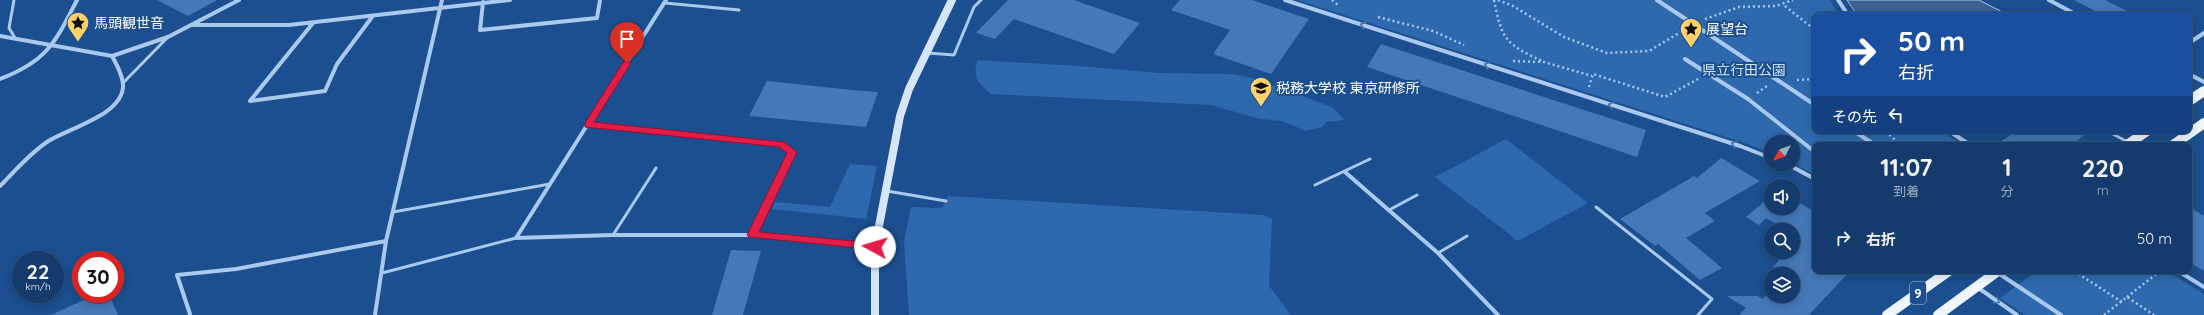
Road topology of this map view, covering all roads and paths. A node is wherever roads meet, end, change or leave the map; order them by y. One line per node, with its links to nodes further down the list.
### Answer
1 (14, 0): 34 (lane)
2 (77, 0): 36 (street)
3 (239, 0): 29 (street)
4 (442, 0): 21 (street)
5 (510, 0): 18 (street)
6 (600, 0): 18 (street)
7 (952, 0): 38 (street)
8 (981, 0): 38 (lane)
9 (1285, 0): 51 (street, one-way to 9)
10 (1332, 0): 19 (path)
11 (1494, 0): 42 (path)
12 (1498, 0): 28 (path)
13 (1657, 0): 28 (street)
14 (1793, 0): 20 (path)
15 (1838, 0): 23 (street)
16 (2049, 0): 24 (street)
17 (665, 1): 22 (lane); 56 (street)
18 (483, 2): 21 (street)
19 (1339, 6)
20 (1785, 6): 28 (path); 30 (path)
21 (441, 8): 25 (street); 85 (street)
22 (739, 10)
23 (1846, 12)
24 (2071, 12)
25 (372, 17): 27 (street); 27 (street)
26 (1376, 17): 37 (path)
27 (313, 23): 29 (street)
28 (1695, 24): 46 (street)
29 (193, 25): 33 (street)
30 (1812, 28)
31 (2204, 33): 35 (street)
32 (0, 36): 34 (street)
33 (168, 37): 39 (street); 47 (lane)
34 (15, 38): 36 (street)
35 (2192, 41)
36 (53, 46): 39 (street); 45 (street)
37 (1467, 47)
38 (926, 53): 80 (street)
39 (112, 56): 47 (street)
40 (1685, 59): 52 (street)
41 (1508, 61): 42 (path)
42 (1544, 62): 43 (path)
43 (1592, 76): 49 (path); 51 (path)
44 (2192, 76): 48 (street)
45 (0, 79)
46 (1777, 80): 52 (path); 54 (street)
47 (124, 82): 79 (street)
48 (2204, 82)
49 (1685, 86)
50 (2204, 91): 53 (main road)
51 (1586, 97): 71 (street, one-way to 51)
52 (1748, 99): 70 (street)
53 (2192, 99)
54 (1812, 103)
55 (2204, 123): 57 (main road)
56 (588, 125): 77 (street); 87 (street)
57 (2192, 132)
58 (1858, 134): 64 (street)
59 (1889, 134): 65 (path)
60 (1954, 134): 66 (street)
61 (2112, 134): 67 (lane)
62 (2143, 134): 68 (main road)
63 (2188, 134): 69 (main road)
64 (1870, 142)
65 (1897, 142)
66 (1966, 142)
67 (2126, 142)
68 (2133, 142)
69 (2177, 142)
70 (1812, 150)
71 (1764, 155)
72 (1370, 159): 75 (lane)
73 (656, 168): 86 (lane)
74 (1800, 170): 76 (street)
75 (1345, 172): 78 (lane); 84 (street)
76 (1812, 176)
77 (550, 184): 85 (lane); 89 (street)
78 (1315, 185)
79 (0, 186)
80 (885, 191): 82 (lane); 91 (street)
81 (1418, 195): 84 (lane)
82 (946, 201)
83 (1596, 207): 108 (lane)
84 (1389, 210): 92 (street)
85 (393, 212): 90 (street)
86 (613, 235): 87 (street); 89 (street)
87 (752, 235): 91 (street)
88 (1467, 236): 92 (lane)
89 (516, 238): 93 (lane)
90 (386, 241): 93 (street); 104 (street)
91 (875, 247): 106 (street)
92 (1438, 253): 107 (street)
93 (382, 273): 105 (street)
94 (1945, 274): 109 (main road, 9)
95 (1994, 274): 100 (main road, 9)
96 (2000, 274): 112 (street, bridge)
97 (2079, 274): 103 (path)
98 (2156, 274): 102 (path)
99 (2183, 274): 101 (street)
100 (1976, 287): 110 (main road, 9); 111 (street, one-way to 111)
101 (2204, 287)
102 (2127, 297): 103 (path); 114 (path)
103 (2122, 302): 113 (path)
104 (190, 314)
105 (375, 315)
106 (875, 315)
107 (1498, 315)
108 (1698, 315)
109 (1887, 315)
110 (1938, 315)
111 (2017, 315)
112 (2061, 315)
113 (2104, 315)
114 (2154, 315)

